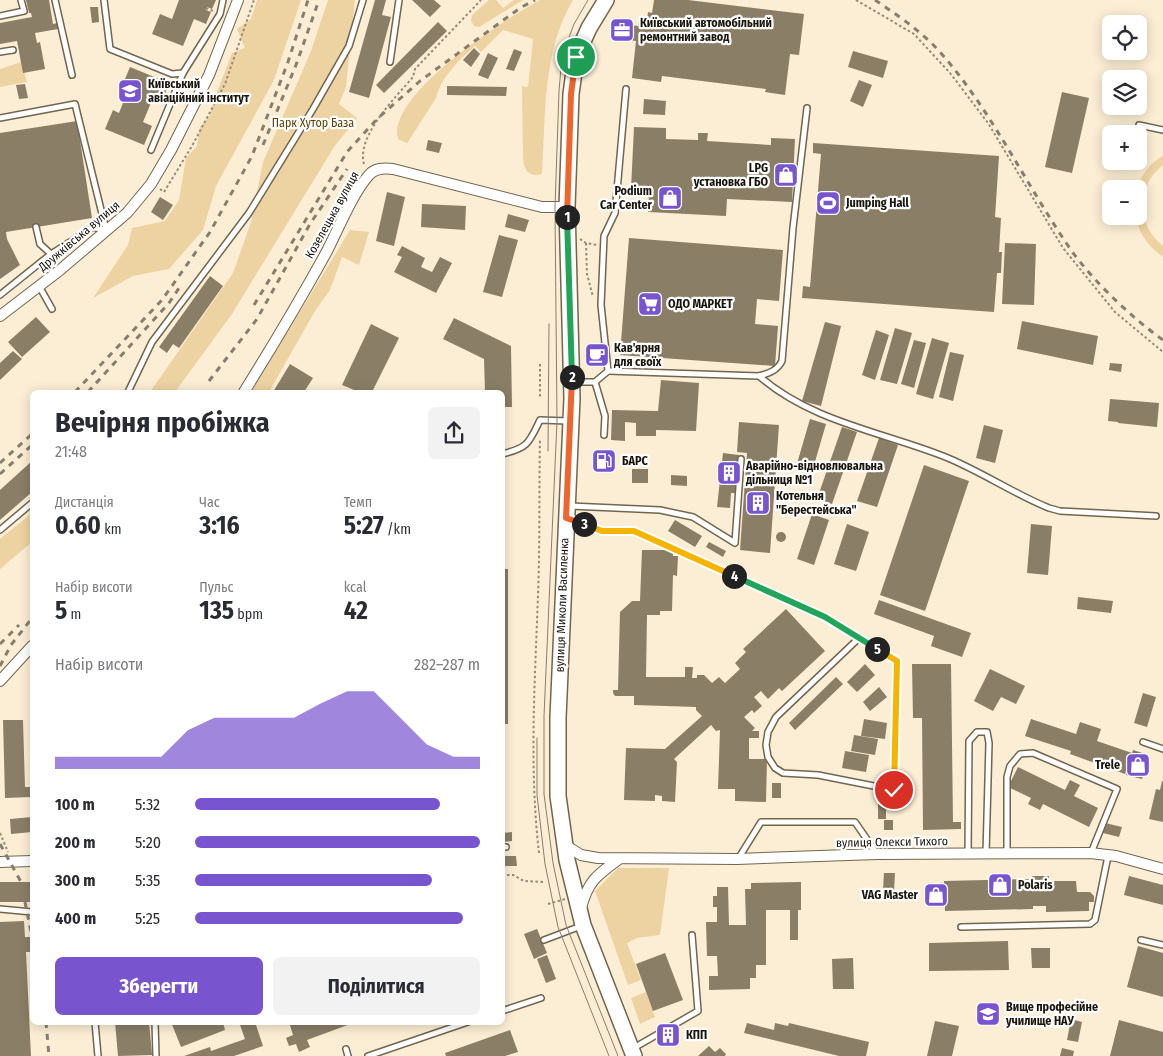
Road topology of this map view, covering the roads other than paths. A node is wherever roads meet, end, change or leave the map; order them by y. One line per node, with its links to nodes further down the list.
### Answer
1 (21, 0): 10 (lane)
2 (55, 0): 16 (lane)
3 (104, 0): 15 (lane)
4 (223, 0): 9 (lane)
5 (238, 0): 11 (street, Дружківська вулиця)
6 (363, 0): 35 (lane)
7 (399, 0): 14 (lane)
8 (606, 0): 23 (main road, вулиця Миколи Василенка)
9 (218, 13): 11 (lane); 15 (lane)
10 (0, 16)
11 (232, 18): 25 (street, Дружківська вулиця)
12 (13, 50): 13 (lane)
13 (0, 52)
14 (390, 62)
15 (183, 73): 22 (lane)
16 (72, 75)
17 (626, 89): 31 (lane)
18 (807, 108): 32 (lane)
19 (0, 118): 25 (lane)
20 (1139, 124): 21 (lane)
21 (1163, 130)
22 (151, 150)
23 (567, 207): 33 (main road, вулиця Миколи Василенка); 36 (street, Козелецька вулиця)
24 (36, 227): 26 (lane)
25 (106, 231): 26 (lane); 27 (street, Дружківська вулиця)
26 (51, 254): 28 (lane)
27 (39, 286): 29 (lane); 30 (street, Дружківська вулиця)
28 (0, 295)
29 (52, 309)
30 (0, 316)
31 (608, 371): 32 (lane); 34 (lane)
32 (759, 376): 43 (lane)
33 (572, 382): 34 (lane); 37 (main road, вулиця Миколи Василенка)
34 (595, 382): 38 (lane)
35 (129, 390)
36 (245, 390)
37 (571, 420): 39 (lane); 42 (main road, вулиця Миколи Василенка)
38 (604, 435)
39 (505, 453)
40 (741, 459): 42 (lane)
41 (30, 505): 44 (lane)
42 (566, 512): 45 (lane); 50 (main road, вулиця Миколи Василенка)
43 (1156, 516)
44 (0, 530)
45 (859, 638): 45 (lane)
46 (30, 648): 47 (street)
47 (0, 681)
48 (1143, 742): 49 (lane)
49 (1163, 749)
50 (565, 845): 57 (street, вулиця Олекси Тихого); 64 (main road, вулиця Миколи Василенка)
51 (1090, 853): 55 (street, вулиця Олекси Тихого); 55 (lane); 56 (street, вулиця Олекси Тихого)
52 (877, 854): 53 (street, вулиця Олекси Тихого); 58 (street, вулиця Олекси Тихого); 58 (lane)
53 (968, 854): 54 (street, вулиця Олекси Тихого); 54 (lane)
54 (986, 854): 55 (street, вулиця Олекси Тихого)
55 (1007, 854)
56 (1108, 855): 61 (street, вулиця Олекси Тихого); 65 (lane)
57 (619, 859): 58 (street, вулиця Олекси Тихого); 64 (street)
58 (737, 859)
59 (0, 862): 60 (street)
60 (30, 862)
61 (1163, 869)
62 (0, 908): 63 (lane)
63 (30, 912)
64 (582, 918): 67 (lane); 76 (main road, вулиця Миколи Василенка)
65 (961, 927)
66 (692, 935): 76 (lane)
67 (544, 940)
68 (1141, 940): 69 (lane)
69 (1163, 945)
70 (541, 998): 71 (lane)
71 (505, 1010)
72 (95, 1025): 77 (lane)
73 (155, 1025): 78 (lane)
74 (459, 1025): 80 (lane)
75 (346, 1049): 79 (lane)
76 (633, 1052)
77 (98, 1056)
78 (156, 1056)
79 (348, 1056)
80 (368, 1056)

